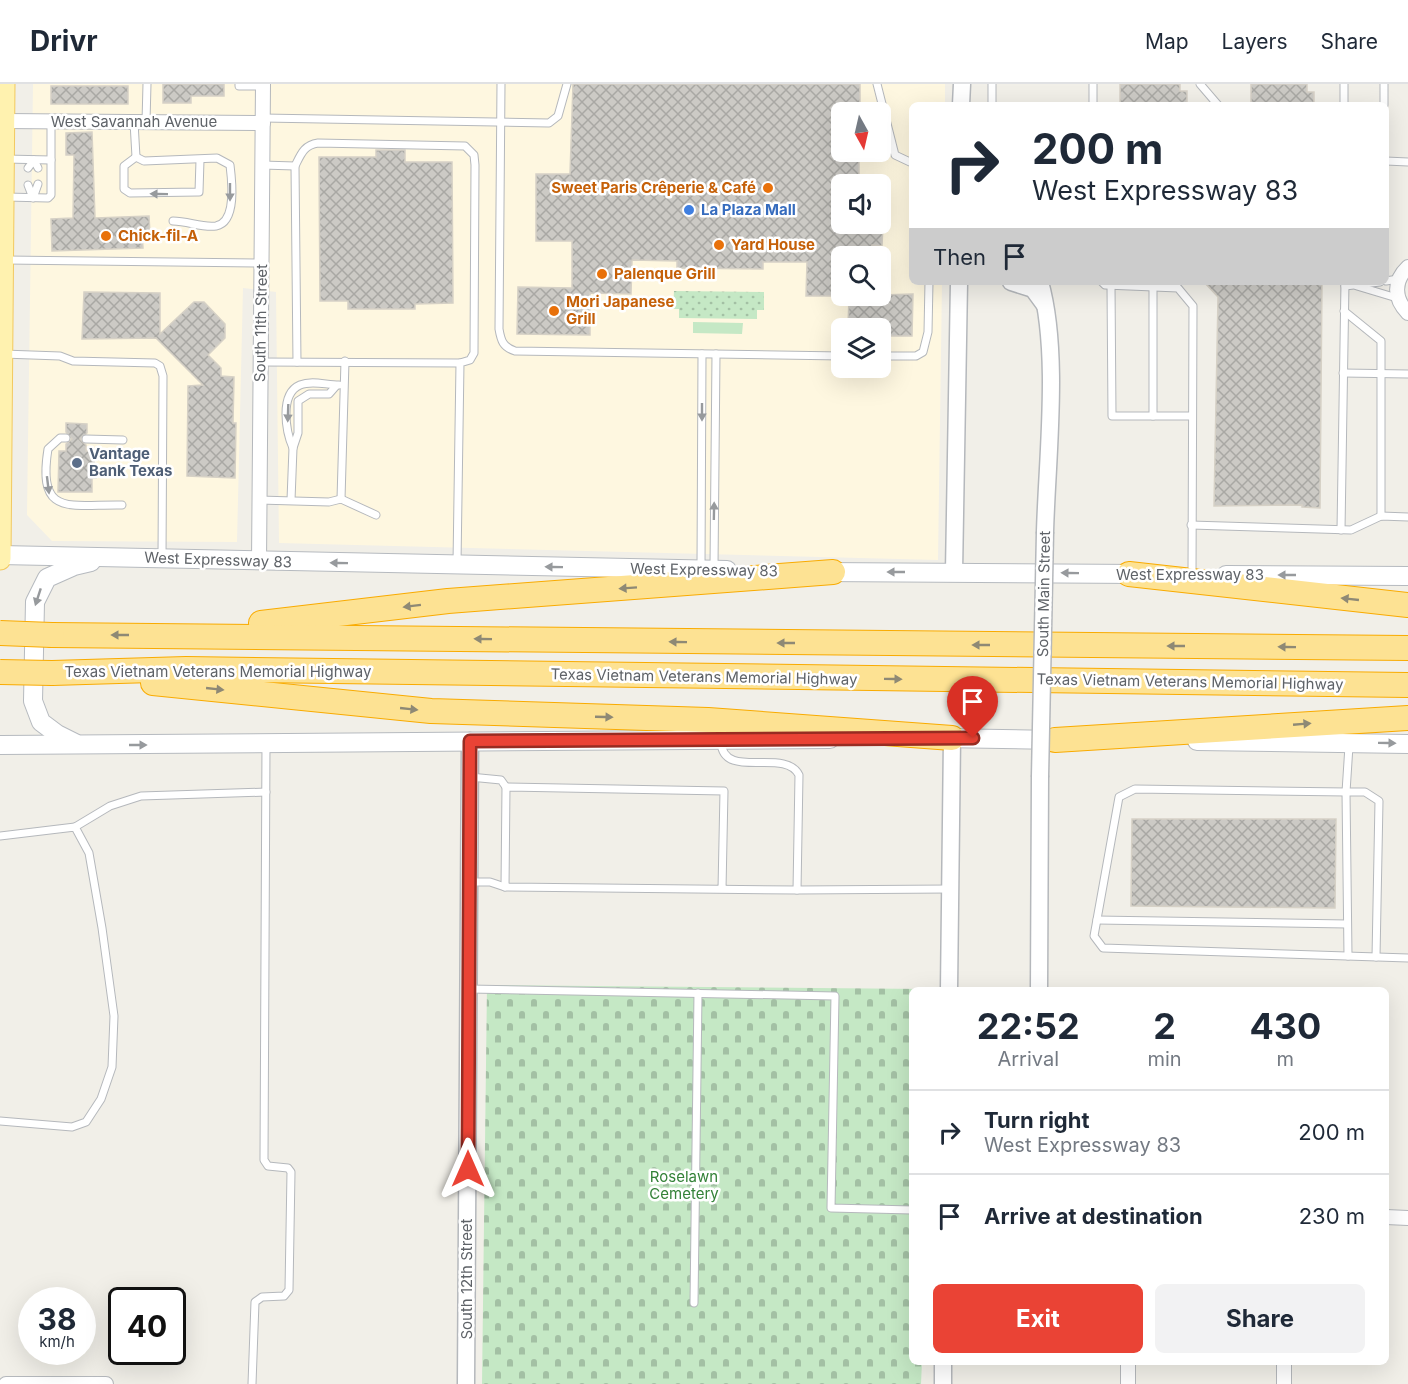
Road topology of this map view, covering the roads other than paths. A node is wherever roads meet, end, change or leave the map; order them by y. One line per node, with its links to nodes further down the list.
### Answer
1 (4, 84): 19 (main road)
2 (147, 84): 21 (lane)
3 (239, 84): 12 (lane)
4 (501, 84): 22 (lane)
5 (567, 84): 22 (lane)
6 (877, 84): 29 (lane)
7 (992, 84): 13 (lane)
8 (1093, 84): 14 (lane)
9 (1200, 84): 15 (lane)
10 (1344, 84): 16 (lane)
11 (1384, 84): 17 (lane)
12 (263, 85): 18 (street, South 11th Street)
13 (992, 102)
14 (1093, 102)
15 (1215, 102)
16 (1344, 102)
17 (1384, 102)
18 (263, 120): 21 (street, West Savannah Avenue); 22 (lane); 31 (street, South 11th Street)
19 (4, 121): 20 (street, West Savannah Avenue); 24 (main road)
20 (51, 122): 21 (street, West Savannah Avenue); 26 (lane)
21 (140, 122): 23 (lane)
22 (500, 122): 62 (lane)
23 (136, 157): 27 (lane); 27 (lane, one-way to 23)
24 (4, 159): 25 (lane); 37 (main road)
25 (33, 160): 26 (lane); 33 (lane); 34 (lane)
26 (51, 160): 38 (lane)
27 (200, 160): 39 (lane, one-way to 39)
28 (1389, 161): 30 (lane)
29 (909, 162)
30 (1408, 162)
31 (262, 165): 32 (lane); 43 (street, South 11th Street)
32 (295, 165): 68 (lane); 69 (lane)
33 (28, 168)
34 (38, 168)
35 (38, 184): 38 (lane)
36 (28, 185): 38 (lane)
37 (3, 197): 38 (lane); 41 (main road)
38 (33, 198)
39 (173, 221)
40 (56, 251): 42 (lane)
41 (3, 260): 42 (lane); 46 (main road)
42 (56, 261): 43 (lane)
43 (261, 263): 67 (street, South 11th Street)
44 (1408, 267): 45 (street)
45 (1392, 280): 57 (street)
46 (1, 284): 61 (main road)
47 (929, 285): 65 (lane)
48 (959, 285): 97 (street)
49 (1020, 285): 58 (street)
50 (1041, 285): 58 (street, South Main Street)
51 (1111, 285): 56 (lane); 74 (lane)
52 (1345, 285): 59 (lane)
53 (1351, 285): 55 (lane)
54 (1363, 285): 55 (lane)
55 (1357, 286): 57 (lane)
56 (1153, 287): 74 (lane); 75 (lane)
57 (1397, 298): 60 (street)
58 (1046, 307): 135 (street, South Main Street, bridge)
59 (1344, 311): 70 (lane); 71 (lane)
60 (1408, 312)
61 (2, 354): 80 (main road); 92 (lane)
62 (702, 354): 63 (lane); 95 (lane, one-way to 95)
63 (716, 354): 64 (lane); 95 (lane, one-way to 63)
64 (831, 356)
65 (891, 356)
66 (345, 361): 68 (lane); 69 (lane); 73 (lane)
67 (260, 362): 68 (lane); 81 (street, South 11th Street)
68 (297, 362)
69 (460, 363): 94 (lane)
70 (1343, 373): 71 (lane); 89 (lane)
71 (1381, 374): 72 (lane); 86 (lane)
72 (1408, 374)
73 (340, 385): 79 (lane); 79 (lane, one-way to 79); 83 (lane)
74 (1153, 416): 75 (lane)
75 (1191, 416): 88 (lane)
76 (66, 438): 84 (lane, one-way to 84)
77 (86, 439): 78 (lane)
78 (123, 440)
79 (293, 448): 82 (lane)
80 (1, 469): 90 (main road)
81 (259, 500): 82 (lane); 93 (street, South 11th Street)
82 (291, 500): 83 (lane)
83 (341, 500): 85 (lane)
84 (122, 505)
85 (376, 514)
86 (1381, 516): 87 (lane); 89 (lane)
87 (1408, 517)
88 (1191, 525): 89 (lane); 99 (lane)
89 (1341, 530)
90 (0, 556): 91 (main road, West Expressway 83)
91 (123, 556): 92 (main road, West Expressway 83); 117 (main road, one-way to 117)
92 (162, 558): 93 (main road, West Expressway 83)
93 (259, 562): 94 (main road, West Expressway 83, one-way to 93)
94 (457, 565): 95 (main road, West Expressway 83, one-way to 94)
95 (707, 570): 96 (main road, West Expressway 83)
96 (833, 572): 97 (main road, West Expressway 83, one-way to 96); 103 (highway, one-way to 103)
97 (954, 572): 98 (main road, West Expressway 83, one-way to 97)
98 (1129, 574): 99 (main road, West Expressway 83); 101 (highway, one-way to 98)
99 (1192, 575): 100 (main road, West Expressway 83, one-way to 99)
100 (1408, 576)
101 (1408, 605)
102 (0, 633): 103 (highway, one-way to 102, bridge)
103 (163, 634): 104 (highway, one-way to 103)
104 (1408, 648)
105 (0, 672): 106 (highway, Texas Vietnam Veterans Memorial Highway, bridge)
106 (52, 672): 107 (highway, Texas Vietnam Veterans Memorial Highway, one-way to 107); 109 (highway, one-way to 109)
107 (1408, 684)
108 (1408, 718): 111 (highway, one-way to 108)
109 (952, 738): 110 (main road); 111 (main road); 127 (street)
110 (721, 740): 112 (main road); 128 (lane)
111 (1055, 740): 113 (main road)
112 (470, 741): 114 (main road); 118 (street, South 12th Street)
113 (1349, 743): 115 (main road, one-way to 115); 121 (lane)
114 (266, 744): 117 (main road, one-way to 114); 120 (lane)
115 (1408, 744)
116 (0, 745): 117 (main road)
117 (80, 745)
118 (470, 777): 119 (lane); 124 (street, South 12th Street)
119 (506, 787): 125 (lane); 126 (lane)
120 (266, 792): 122 (lane); 148 (lane)
121 (1346, 792): 129 (lane); 130 (lane); 132 (lane)
122 (75, 827): 123 (lane); 138 (lane)
123 (0, 836)
124 (470, 882): 125 (lane); 136 (street, South 12th Street)
125 (505, 887): 126 (lane)
126 (722, 889): 128 (lane)
127 (950, 889): 128 (lane); 134 (street)
128 (797, 890)
129 (1097, 920): 130 (lane); 131 (lane)
130 (1347, 924): 131 (lane)
131 (1348, 956): 132 (lane)
132 (1377, 957): 133 (lane)
133 (1408, 958)
134 (949, 987)
135 (1039, 987)
136 (469, 989): 137 (lane); 149 (street, South 12th Street)
137 (698, 993): 139 (lane); 142 (lane)
138 (0, 1120)
139 (909, 1210)
140 (1389, 1217): 141 (street)
141 (1408, 1218)
142 (694, 1303)
143 (943, 1365): 150 (street)
144 (1128, 1365): 151 (street)
145 (1284, 1365): 152 (street)
146 (6, 1384): 147 (street)
147 (106, 1384)
148 (252, 1384)
149 (466, 1384)
150 (943, 1384)
151 (1128, 1384)
152 (1284, 1384)

